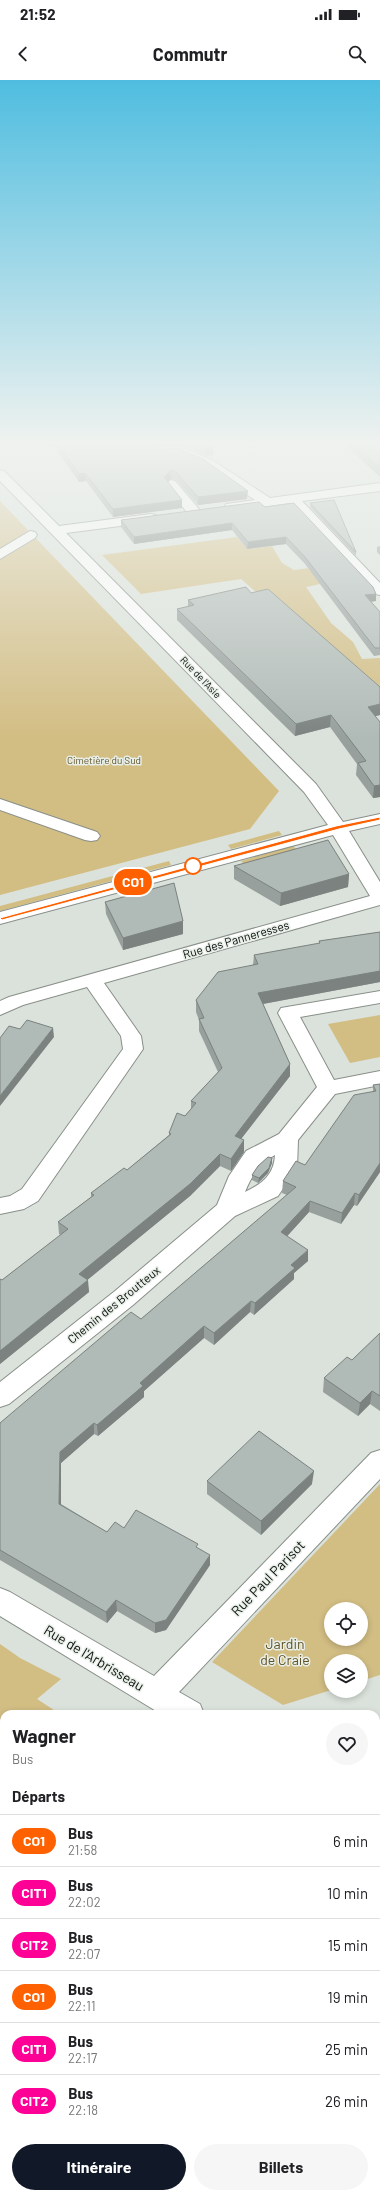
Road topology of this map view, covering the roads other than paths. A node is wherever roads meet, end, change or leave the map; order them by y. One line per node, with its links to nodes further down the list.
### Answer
1 (21, 541): 4 (street)
2 (68, 541): 8 (street, Rue de l'Asie)
3 (333, 541): 5 (street)
4 (0, 555)
5 (380, 591)
6 (0, 804): 9 (street)
7 (380, 818): 8 (street)
8 (338, 828): 10 (street, Rue de l'Asie); 11 (street)
9 (91, 836)
10 (380, 898): 12 (street, Rue des Panneresses)
11 (0, 918)
12 (92, 980): 14 (street, Rue des Panneresses); 18 (street)
13 (380, 997): 16 (street)
14 (0, 1009)
15 (380, 1078): 16 (street)
16 (328, 1088): 17 (street, Chemin des Broutteux)
17 (287, 1139): 19 (street, Chemin des Broutteux); 19 (street, Chemin des Broutteux)
18 (0, 1206)
19 (227, 1210): 20 (street, Chemin des Broutteux)
20 (0, 1397)
21 (380, 1461): 23 (street, Rue Paul Parisot)
22 (0, 1601): 23 (street, Rue de l'Arbrisseau)
23 (156, 1695): 24 (street, Rue de l'Arbrisseau)
24 (182, 1710)

